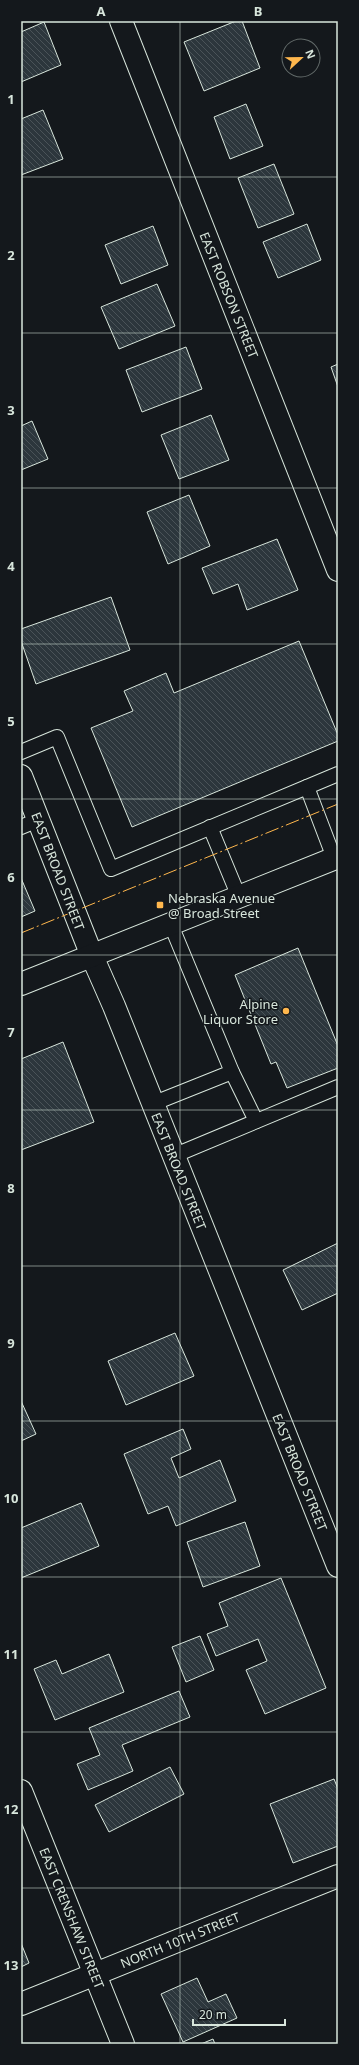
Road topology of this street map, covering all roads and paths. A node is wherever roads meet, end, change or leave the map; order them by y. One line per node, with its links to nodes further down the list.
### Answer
1 (121, 21): 2 (street, EAST ROBSON STREET)
2 (338, 570)
3 (21, 752): 8 (lane)
4 (338, 774): 6 (lane)
5 (21, 776): 7 (street, EAST BROAD STREET)
6 (307, 787): 8 (lane); 9 (lane)
7 (30, 823): 12 (street, EAST BROAD STREET)
8 (210, 828): 10 (lane)
9 (336, 858): 10 (street)
10 (238, 897): 11 (street)
11 (171, 925): 12 (street); 14 (lane)
12 (92, 956): 13 (street); 16 (street, EAST BROAD STREET)
13 (21, 984)
14 (232, 1072): 16 (lane); 17 (lane)
15 (338, 1087): 17 (lane)
16 (152, 1104): 18 (street, EAST BROAD STREET)
17 (256, 1121): 18 (lane)
18 (173, 1156): 19 (street, EAST BROAD STREET)
19 (338, 1566)
20 (21, 1791): 22 (street, EAST CRENSHAW STREET)
21 (338, 1876): 22 (street, NORTH 10TH STREET)
22 (95, 1975): 23 (street, NORTH 10TH STREET); 24 (street, EAST CRENSHAW STREET)
23 (21, 2004)
24 (123, 2044)

